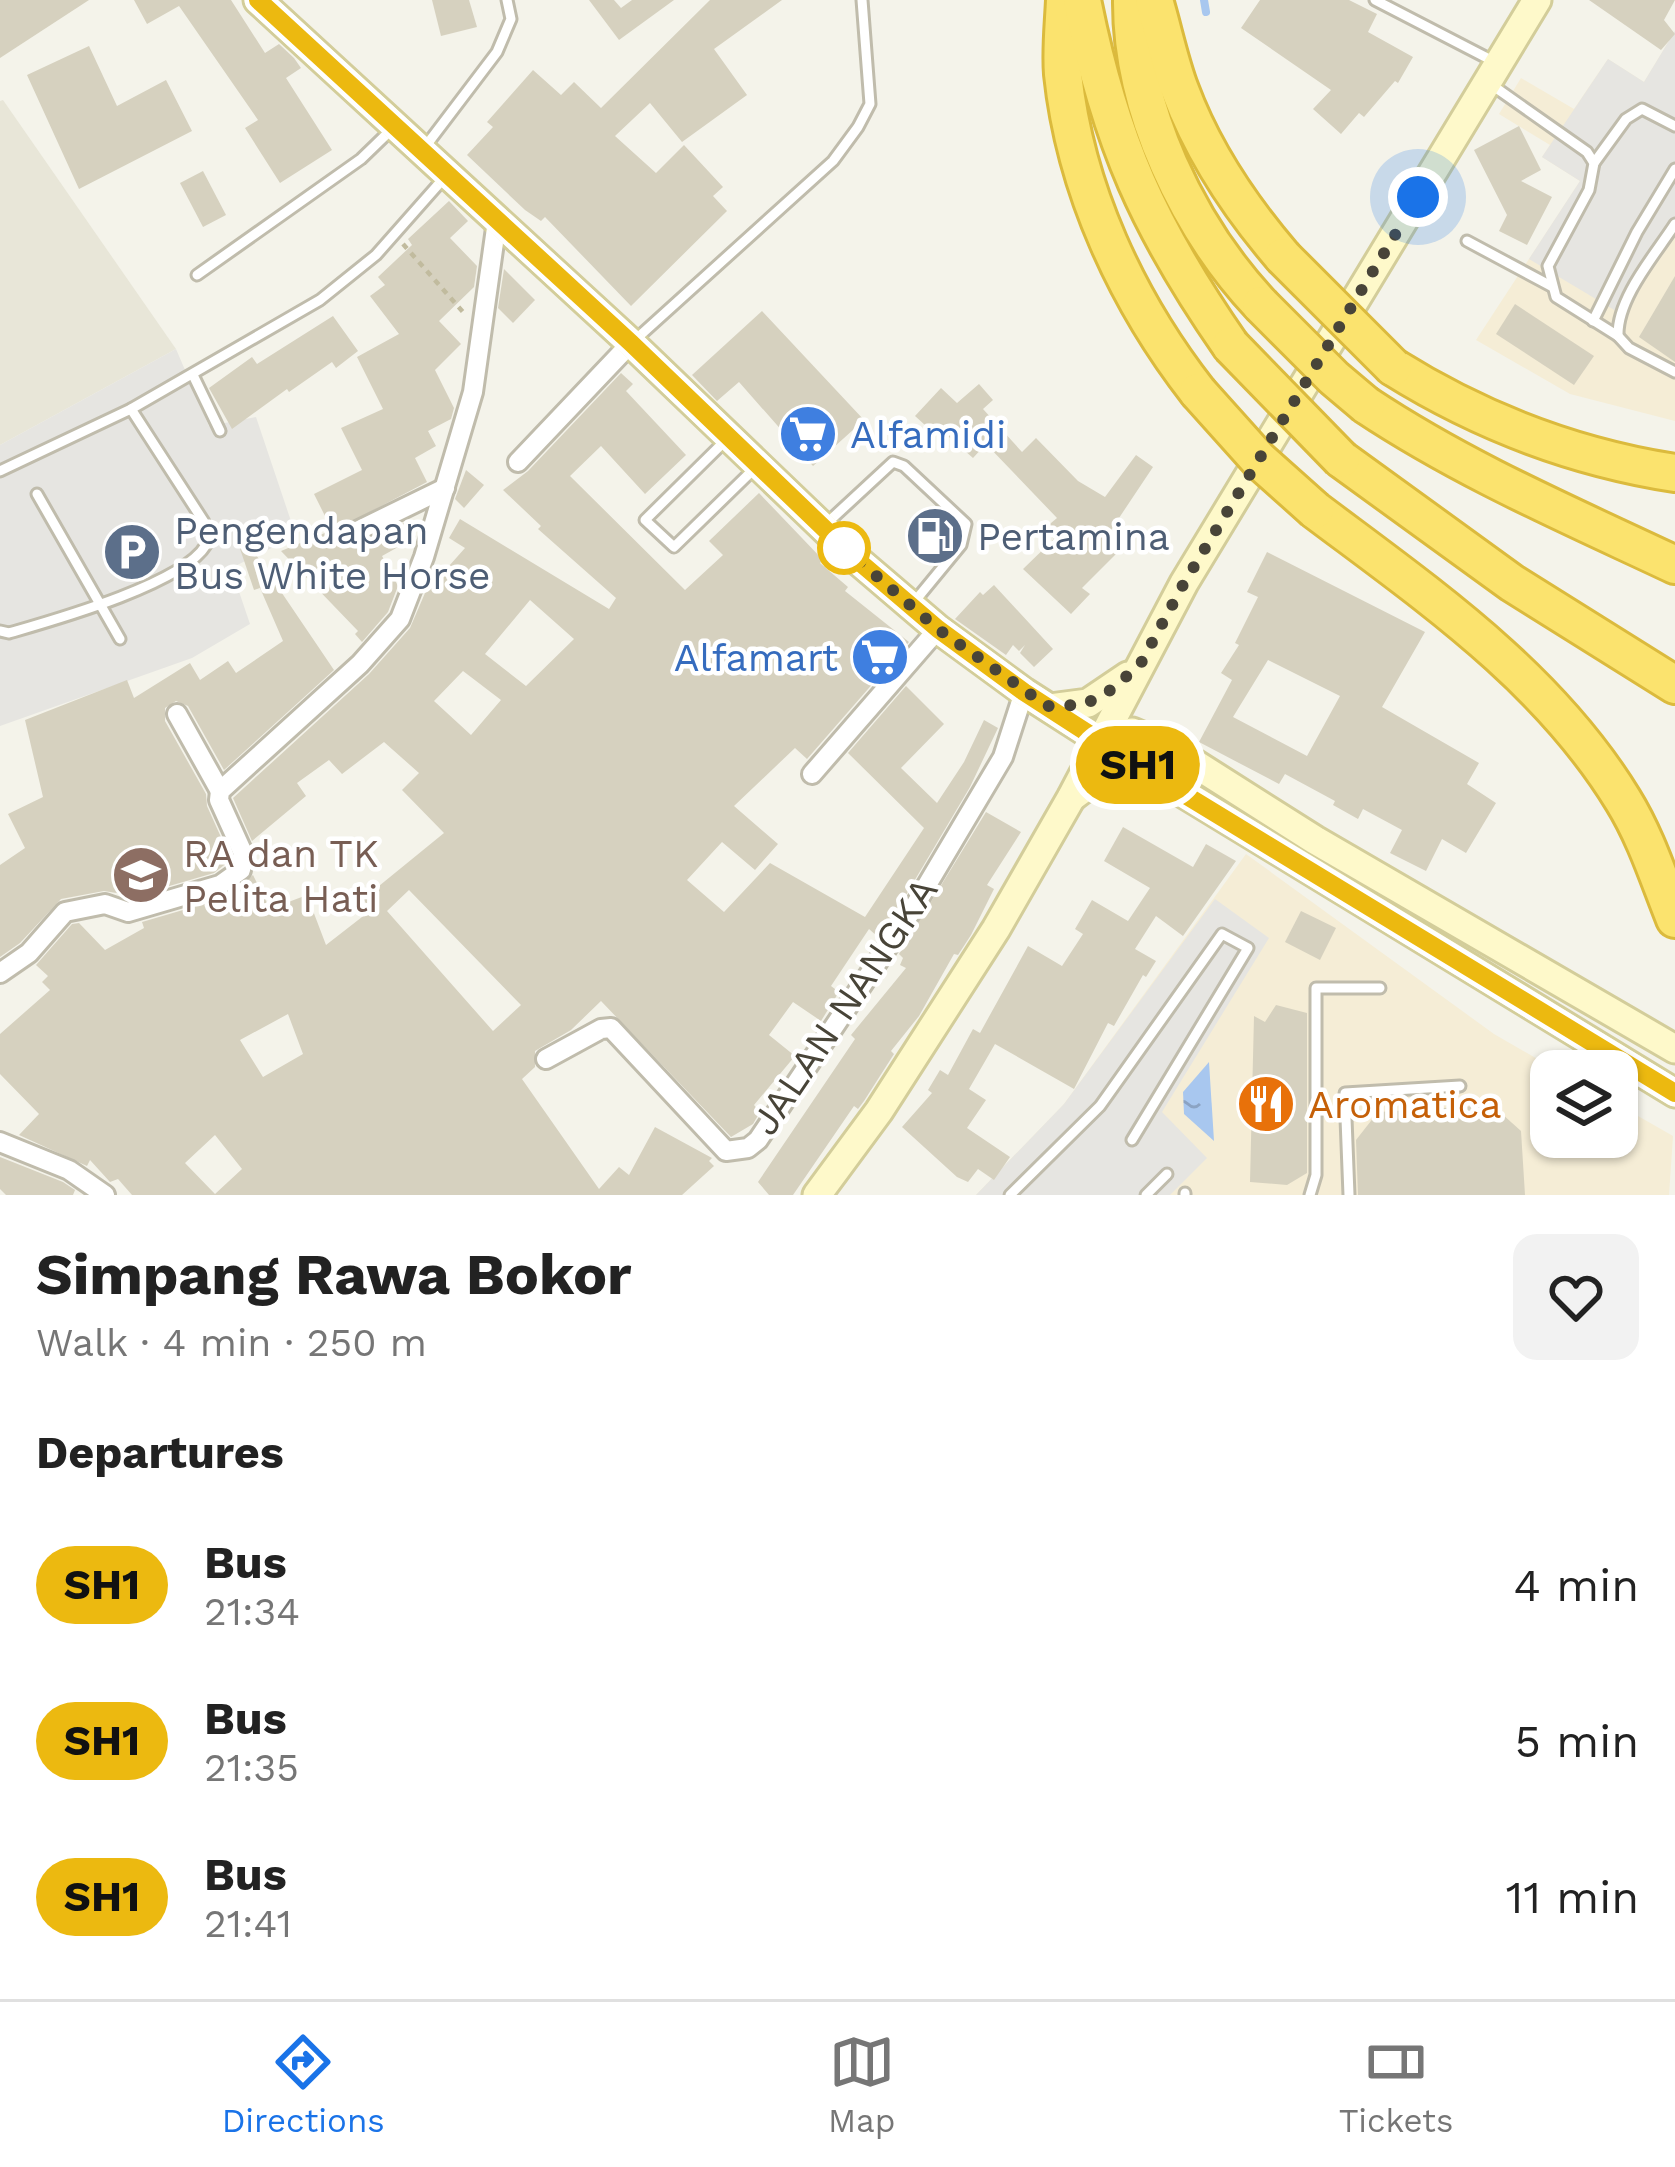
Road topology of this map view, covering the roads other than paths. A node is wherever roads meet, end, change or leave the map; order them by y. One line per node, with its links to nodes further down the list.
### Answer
1 (258, 0): 11 (main road)
2 (507, 0): 13 (lane)
3 (862, 0): 24 (lane)
4 (1065, 0): 53 (highway, bridge)
5 (1082, 0): 45 (highway, bridge)
6 (1132, 0): 38 (highway, bridge)
7 (1154, 0): 33 (highway, bridge)
8 (1375, 0): 10 (lane)
9 (1538, 0): 10 (main road)
10 (1493, 73): 14 (lane); 44 (main road)
11 (395, 125): 13 (main road); 20 (lane)
12 (1675, 126): 14 (lane)
13 (423, 150): 16 (main road)
14 (1594, 163): 21 (lane)
15 (1675, 169): 22 (lane)
16 (448, 174): 17 (main road); 26 (lane)
17 (497, 221): 24 (main road); 34 (street)
18 (1675, 224): 23 (lane)
19 (1468, 241): 21 (lane)
20 (197, 275)
21 (1551, 286): 22 (lane)
22 (1593, 321): 23 (lane)
23 (1618, 336): 25 (lane)
24 (631, 343): 29 (main road); 30 (street)
25 (1675, 372)
26 (193, 375): 27 (lane); 28 (lane)
27 (131, 409): 32 (lane); 39 (lane)
28 (220, 431)
29 (727, 439): 31 (main road); 31 (lane)
30 (518, 462)
31 (756, 466): 36 (main road)
32 (0, 471)
33 (1675, 472)
34 (446, 488): 37 (street); 51 (street)
35 (37, 494): 39 (lane)
36 (822, 528): 40 (main road); 40 (lane)
37 (355, 532)
38 (1675, 565)
39 (101, 603): 42 (lane); 43 (lane)
40 (910, 607): 41 (main road)
41 (938, 629): 46 (main road); 49 (street)
42 (0, 631)
43 (120, 639)
44 (1140, 665): 46 (main road); 48 (main road)
45 (1675, 686)
46 (1038, 701): 48 (main road); 52 (main road); 57 (street, JALAN NANGKA)
47 (178, 714): 51 (street)
48 (1099, 739): 50 (main road); 52 (main road); 56 (main road)
49 (812, 774)
50 (1151, 774): 52 (main road); 59 (main road)
51 (220, 791): 54 (street)
52 (1072, 798): 64 (main road)
53 (1675, 920)
54 (0, 973)
55 (1380, 988): 67 (lane)
56 (1675, 1049)
57 (546, 1059)
58 (1460, 1087): 68 (lane)
59 (1675, 1093)
60 (1132, 1140): 65 (lane)
61 (0, 1142): 63 (street)
62 (1167, 1174): 66 (lane)
63 (105, 1195)
64 (817, 1195)
65 (1010, 1195)
66 (1145, 1195)
67 (1310, 1195)
68 (1348, 1195)

